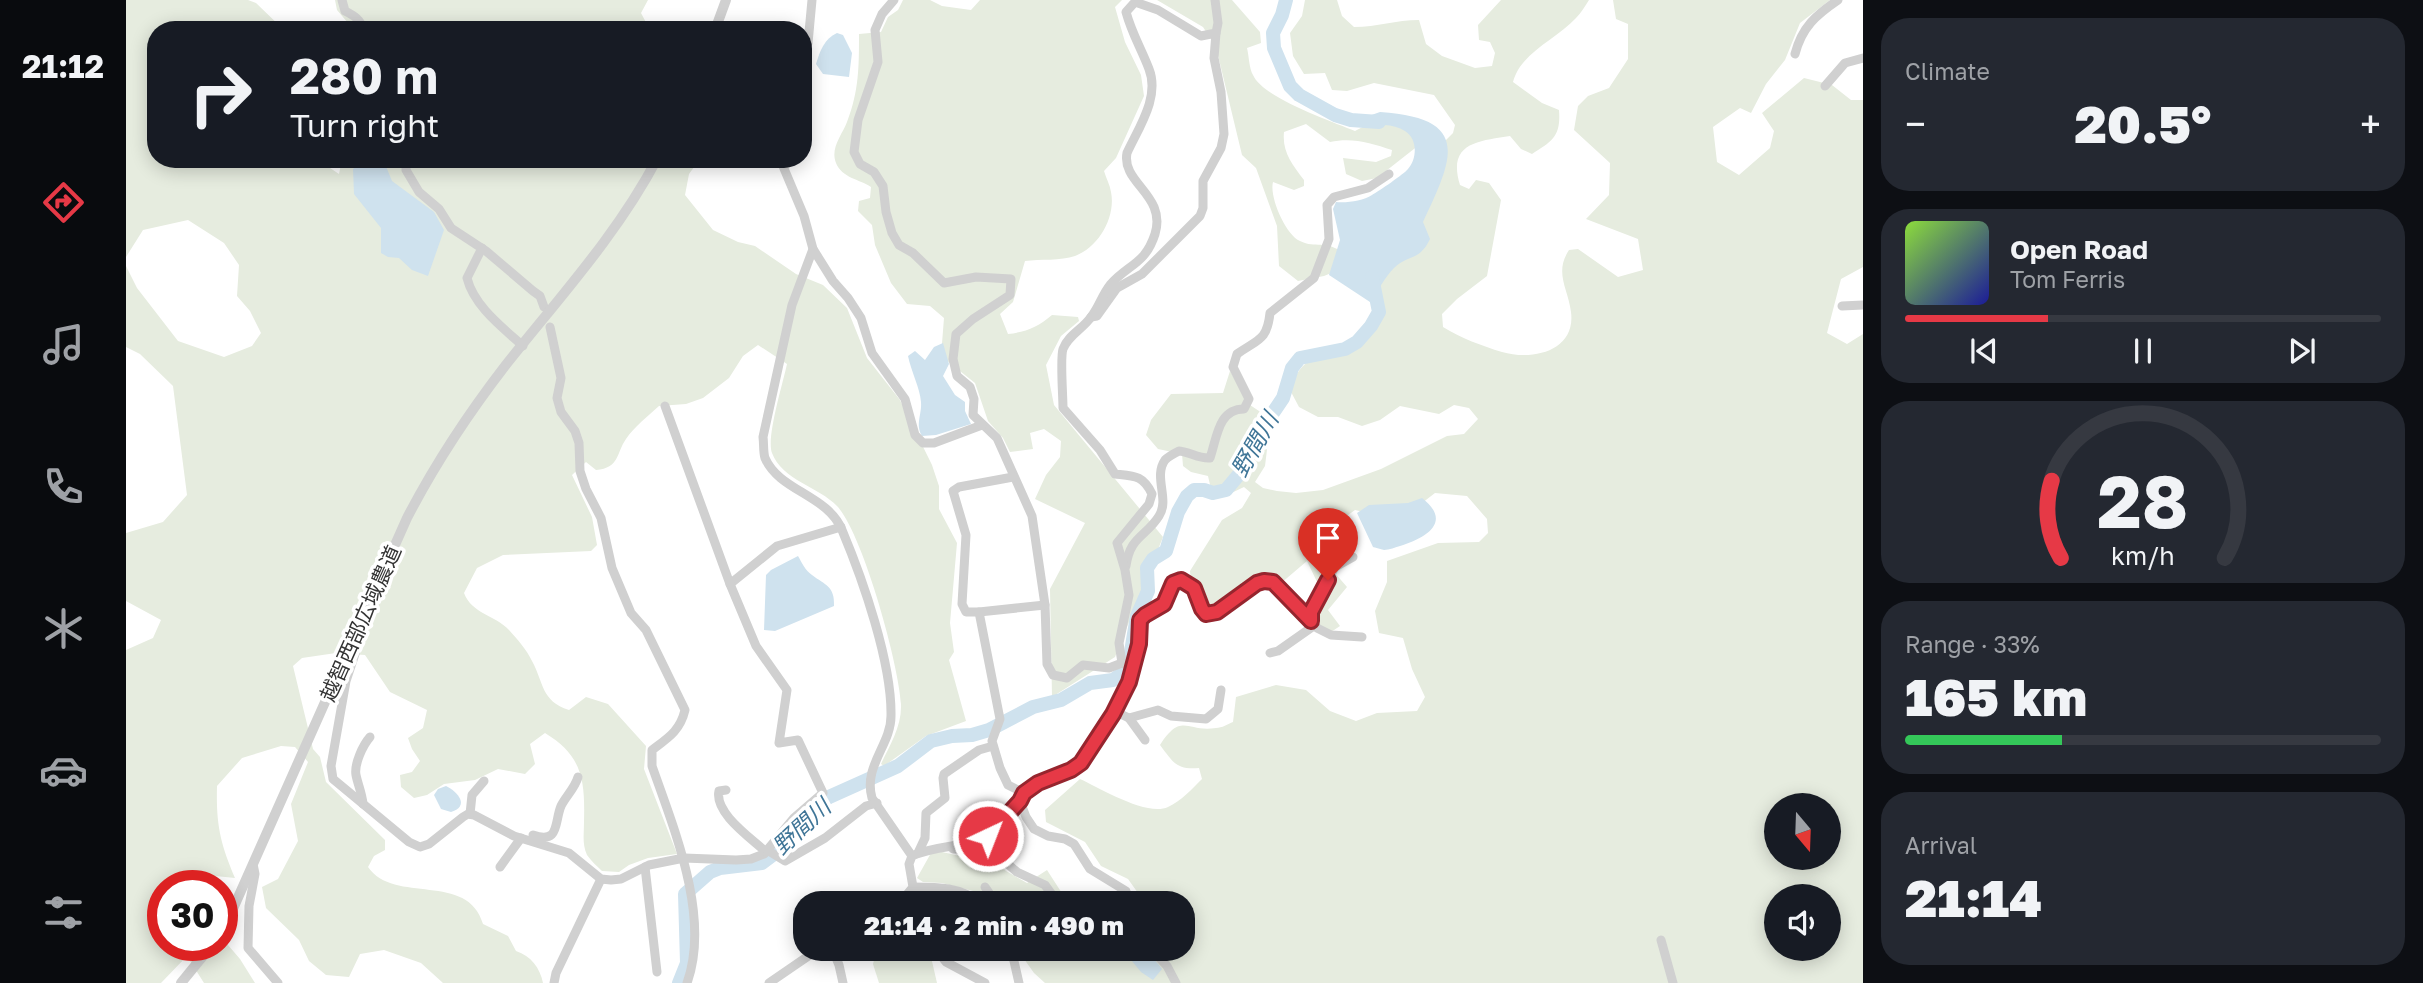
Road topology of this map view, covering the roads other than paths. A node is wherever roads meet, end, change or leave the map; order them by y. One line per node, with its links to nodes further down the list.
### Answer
1 (342, 0): 7 (street)
2 (726, 0): 8 (street)
3 (812, 0): 9 (street)
4 (894, 0): 27 (street)
5 (1215, 0): 10 (street)
6 (1838, 0): 11 (street)
7 (358, 21)
8 (718, 21)
9 (810, 21)
10 (1216, 33): 23 (street); 23 (street)
11 (1794, 54)
12 (1863, 58): 13 (street)
13 (1825, 86)
14 (406, 168): 18 (street)
15 (651, 168): 25 (street, 越智西部広域農道)
16 (784, 168): 19 (street)
17 (1389, 174): 31 (street)
18 (482, 248): 22 (street); 25 (street)
19 (813, 249): 27 (street); 29 (street)
20 (1863, 304): 21 (street)
21 (1842, 306)
22 (544, 307)
23 (1091, 317): 31 (street)
24 (550, 327): 58 (street)
25 (523, 346): 36 (street, 越智西部広域農道)
26 (665, 406): 32 (street)
27 (982, 425): 28 (street)
28 (1013, 477): 33 (street); 34 (street)
29 (841, 527): 32 (street); 51 (street)
30 (1353, 556): 35 (street)
31 (1125, 570): 39 (street)
32 (730, 584): 56 (street)
33 (1045, 606): 34 (street); 39 (street)
34 (979, 612): 46 (street)
35 (1313, 623): 37 (street); 38 (street); 40 (street)
36 (354, 637): 52 (street); 59 (street, 越智西部広域農道)
37 (1362, 637)
38 (1270, 653)
39 (1122, 663): 40 (street)
40 (1134, 668): 42 (street)
41 (1221, 690): 43 (street)
42 (1114, 711): 43 (street); 50 (street)
43 (1129, 719): 45 (street)
44 (370, 737): 52 (street)
45 (1145, 740)
46 (993, 746): 50 (street); 57 (street)
47 (578, 777): 54 (street)
48 (484, 781): 53 (street)
49 (726, 790): 56 (street)
50 (1022, 797): 55 (street); 69 (street)
51 (877, 803): 56 (street); 57 (street)
52 (363, 804): 53 (street)
53 (470, 814): 54 (street)
54 (523, 839): 60 (street); 62 (street)
55 (945, 847): 57 (street); 68 (street)
56 (767, 851): 58 (street)
57 (915, 855): 63 (street)
58 (684, 858): 61 (street); 82 (street)
59 (253, 864): 70 (street, 越智西部広域農道); 80 (street)
60 (500, 867)
61 (645, 867): 62 (street); 78 (street)
62 (601, 879): 81 (street)
63 (913, 887): 65 (street); 66 (street)
64 (985, 887): 67 (street)
65 (910, 891)
66 (958, 891)
67 (988, 891)
68 (1050, 891)
69 (1125, 891)
70 (238, 898)
71 (1661, 940): 88 (street)
72 (199, 961): 79 (street)
73 (801, 961): 83 (street)
74 (837, 961): 84 (street)
75 (945, 961): 85 (street)
76 (1013, 961): 86 (street)
77 (1162, 961): 87 (street)
78 (657, 972)
79 (181, 983)
80 (278, 983)
81 (554, 983)
82 (687, 983)
83 (769, 983)
84 (843, 983)
85 (985, 983)
86 (1019, 983)
87 (1176, 983)
88 (1673, 983)

